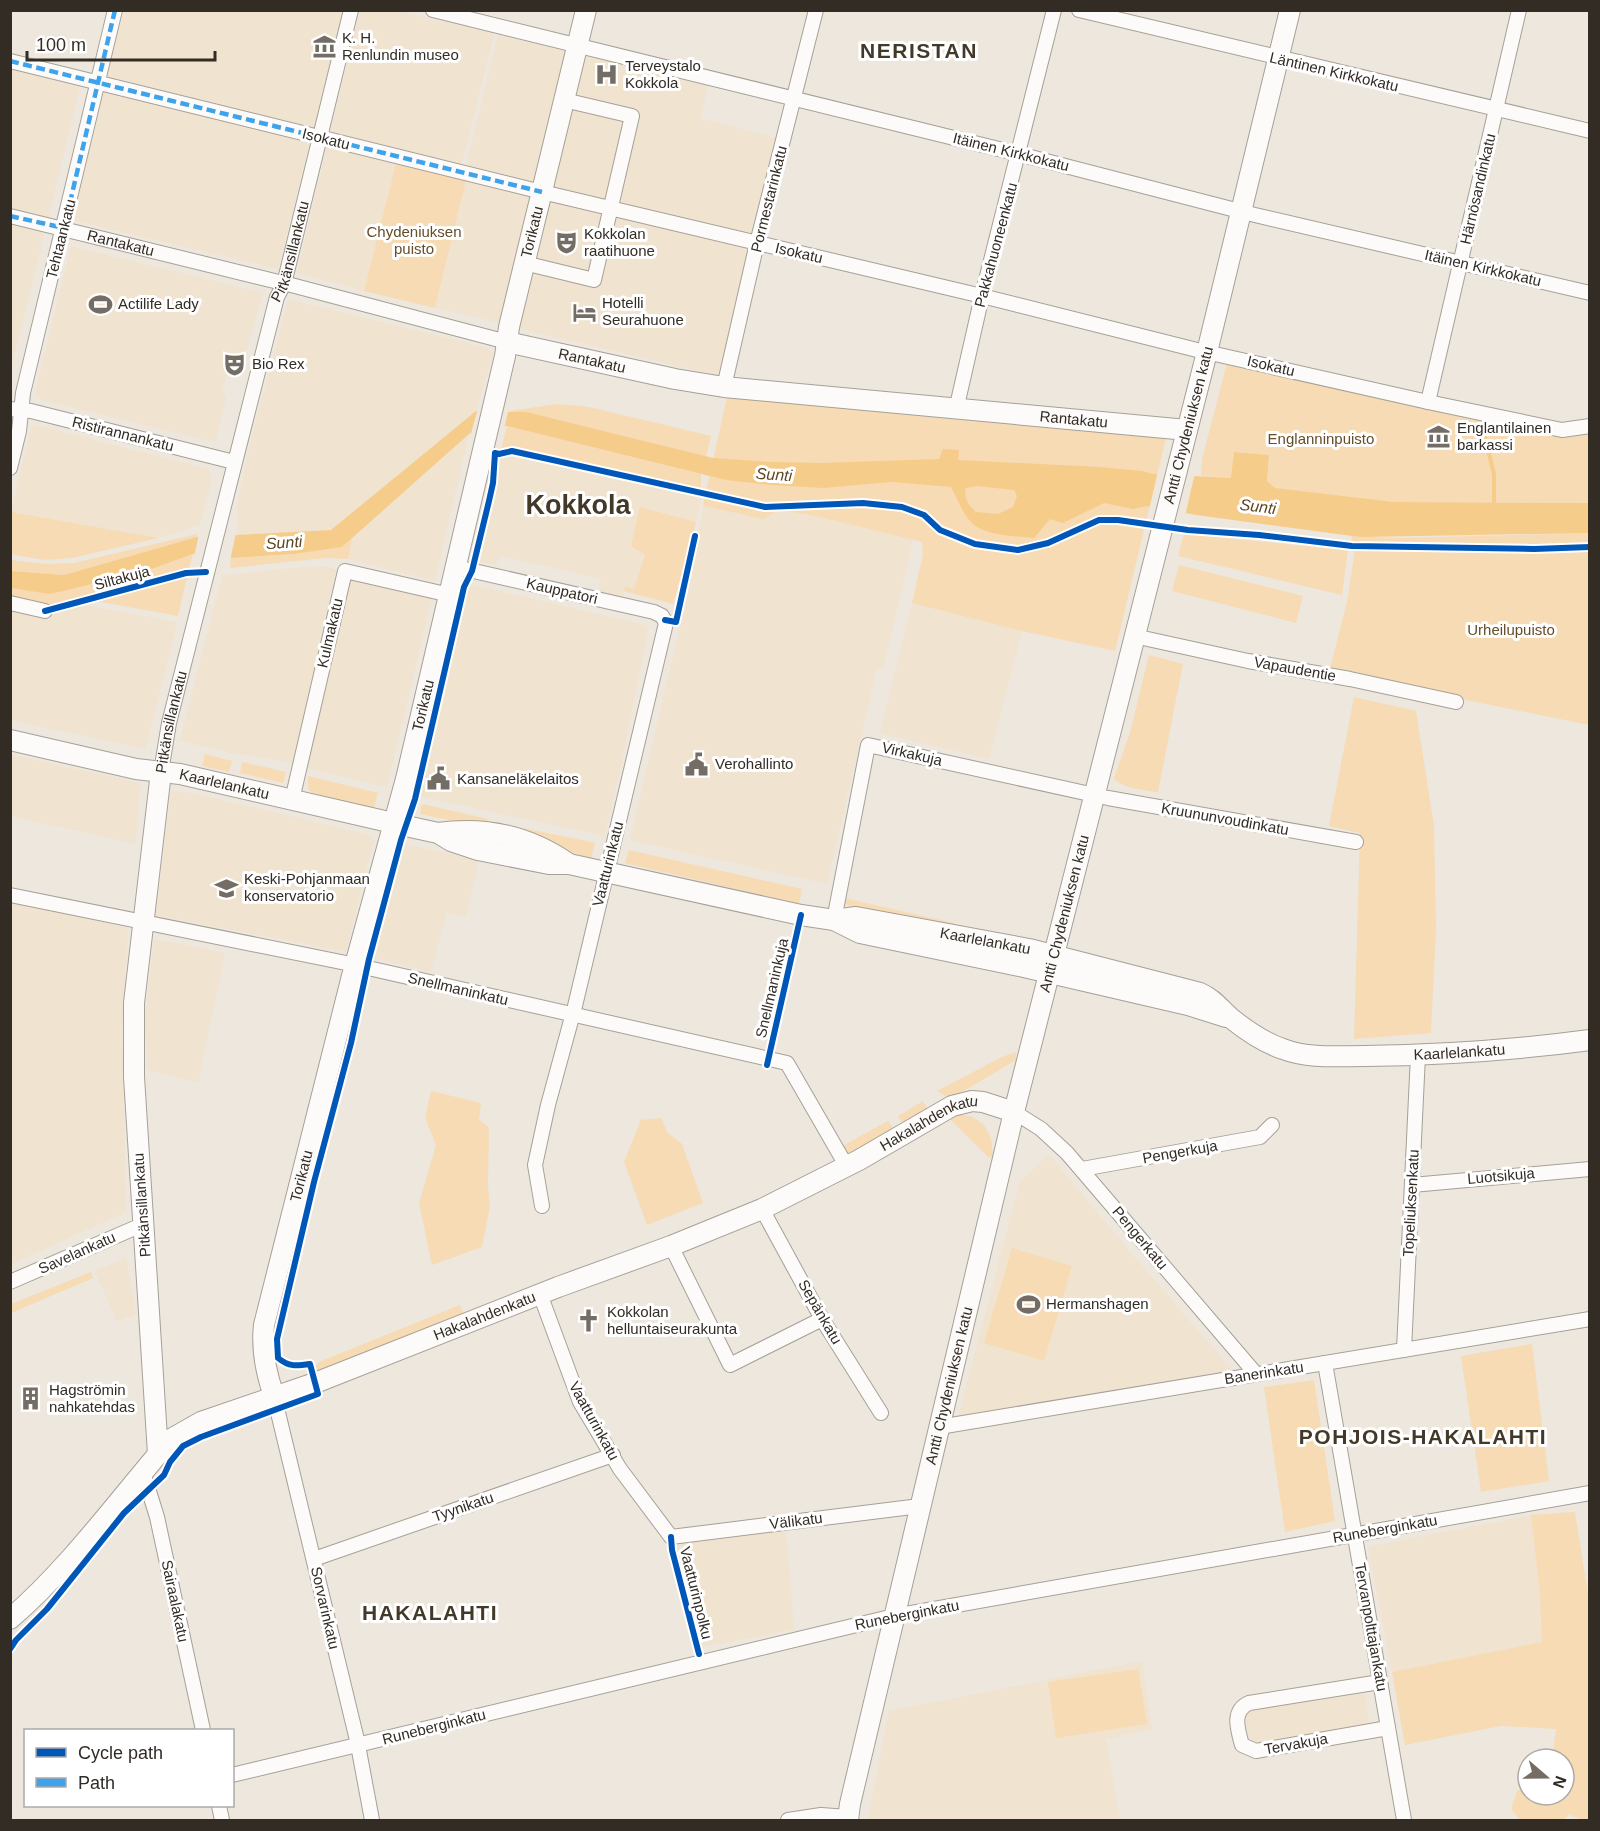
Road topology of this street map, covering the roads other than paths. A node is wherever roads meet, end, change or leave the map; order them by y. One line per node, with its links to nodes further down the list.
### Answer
1 (116, 10): 14 (street, Tehtaankatu)
2 (351, 10): 19 (street, Pitkänsillankatu)
3 (433, 10): 10 (street, Itäinen Kirkkokatu)
4 (586, 10): 11 (street, Torikatu)
5 (816, 10): 15 (street, Pormestarinkatu)
6 (1054, 10): 20 (street, Pakkahuoneenkatu)
7 (1079, 10): 12 (street, Läntinen Kirkkokatu)
8 (1290, 10): 12 (street, Antti Chydeniuksen katu)
9 (1519, 10): 17 (street, Härnösandinkatu)
10 (448, 12): 11 (street, Itäinen Kirkkokatu)
11 (578, 46): 15 (street, Itäinen Kirkkokatu); 16 (street, Torikatu)
12 (1278, 58): 17 (street, Läntinen Kirkkokatu); 23 (street, Antti Chydeniuksen katu)
13 (10, 61): 14 (street, Isokatu)
14 (99, 82): 19 (street, Isokatu); 25 (street, Tehtaankatu)
15 (794, 99): 20 (street, Itäinen Kirkkokatu); 26 (street, Pormestarinkatu)
16 (564, 100): 21 (street, Torikatu); 22 (street)
17 (1496, 110): 18 (street, Läntinen Kirkkokatu); 28 (street, Härnösandinkatu)
18 (1590, 131)
19 (320, 137): 21 (street, Isokatu); 29 (street, Pitkänsillankatu)
20 (1019, 154): 23 (street, Itäinen Kirkkokatu); 31 (street, Pakkahuoneenkatu)
21 (542, 192): 22 (street, Isokatu); 27 (street, Torikatu)
22 (610, 208): 26 (street, Isokatu); 27 (street)
23 (1240, 211): 28 (street, Itäinen Kirkkokatu); 33 (street, Antti Chydeniuksen katu)
24 (10, 216): 25 (street, Rantakatu)
25 (64, 228): 29 (street, Rantakatu); 36 (street, Tehtaankatu)
26 (757, 243): 31 (street, Isokatu); 34 (street, Pormestarinkatu)
27 (524, 263): 32 (street, Torikatu)
28 (1460, 264): 30 (street, Itäinen Kirkkokatu); 35 (street, Härnösandinkatu)
29 (284, 284): 32 (street, Rantakatu); 40 (street, Pitkänsillankatu)
30 (1590, 293)
31 (982, 296): 33 (street, Isokatu); 37 (street, Pakkahuoneenkatu)
32 (507, 342): 34 (street, Rantakatu); 42 (street, Torikatu)
33 (1207, 352): 35 (street, Isokatu); 39 (street, Antti Chydeniuksen katu)
34 (724, 387): 37 (street, Rantakatu)
35 (1428, 402): 38 (street, Isokatu)
36 (16, 410): 40 (street, Ristirannankatu); 41 (street, Tehtaankatu)
37 (956, 410): 39 (street, Rantakatu)
38 (1590, 426)
39 (1187, 430): 47 (street, Antti Chydeniuksen katu)
40 (234, 462): 50 (street, Pitkänsillankatu)
41 (10, 468)
42 (456, 567): 43 (street, Torikatu); 46 (street, Kauppatori)
43 (450, 595): 52 (street, Kulmakatu); 53 (street, Torikatu)
44 (10, 603): 45 (street)
45 (45, 611)
46 (665, 620): 55 (street, Vaatturinkatu)
47 (1134, 636): 48 (street, Vapaudentie); 51 (street, Antti Chydeniuksen katu)
48 (1456, 702)
49 (10, 740): 50 (street, Kaarlelankatu)
50 (161, 772): 52 (street, Kaarlelankatu); 58 (street, Pitkänsillankatu)
51 (1094, 795): 54 (street, Kruununvoudinkatu); 57 (street, Virkakuja); 59 (street, Antti Chydeniuksen katu)
52 (292, 800): 53 (street, Kaarlelankatu)
53 (394, 823): 55 (street, Kaarlelankatu); 60 (street, Torikatu)
54 (1356, 842)
55 (606, 872): 57 (street, Kaarlelankatu); 61 (street, Vaatturinkatu)
56 (10, 895): 58 (street, Snellmaninkatu)
57 (834, 920): 59 (street, Kaarlelankatu)
58 (142, 921): 60 (street, Snellmaninkatu); 72 (street, Pitkänsillankatu)
59 (1052, 965): 63 (street, Kaarlelankatu); 64 (street, Antti Chydeniuksen katu)
60 (355, 966): 61 (street, Snellmaninkatu); 81 (street, Torikatu)
61 (573, 1015): 66 (street, Snellmaninkatu); 70 (street, Vaatturinkatu)
62 (1590, 1040): 63 (street, Kaarlelankatu)
63 (1418, 1055): 69 (street, Topeliuksenkatu)
64 (1014, 1112): 66 (street, Hakalahdenkatu); 67 (street, Pengerkatu); 83 (street, Antti Chydeniuksen katu)
65 (1272, 1125): 67 (street, Pengerkuja)
66 (847, 1167): 71 (street, Hakalahdenkatu)
67 (1082, 1169): 80 (street, Pengerkatu)
68 (1590, 1169): 69 (street, Luotsikuja)
69 (1412, 1185): 78 (street, Topeliuksenkatu)
70 (542, 1206)
71 (762, 1209): 73 (street, Hakalahdenkatu); 76 (street, Sepänkatu)
72 (144, 1224): 74 (street, Savelankatu); 84 (street, Pitkänsillankatu)
73 (670, 1246): 75 (street, Hakalahdenkatu); 76 (street)
74 (10, 1282)
75 (540, 1294): 81 (street, Hakalahdenkatu); 85 (street, Vaatturinkatu)
76 (822, 1319): 82 (street, Sepänkatu)
77 (1590, 1319): 78 (street, Banerinkatu)
78 (1404, 1350): 79 (street, Banerinkatu)
79 (1325, 1363): 80 (street, Banerinkatu); 89 (street, Tervanpolttajankatu)
80 (1256, 1374): 83 (street, Banerinkatu)
81 (274, 1396): 84 (street, Hakalahdenkatu); 91 (street, Sorvarinkatu)
82 (881, 1413)
83 (939, 1427): 88 (street, Antti Chydeniuksen katu)
84 (158, 1454): 86 (street, Hakalahdenkatu)
85 (613, 1455): 90 (street, Vaatturinkatu); 91 (street, Tyynikatu)
86 (143, 1472): 93 (street, Hakalahdenkatu); 96 (street, Sairaalakatu)
87 (1590, 1493): 89 (street, Runeberginkatu)
88 (921, 1506): 90 (street, Välikatu); 92 (street, Antti Chydeniuksen katu)
89 (1355, 1534): 92 (street, Runeberginkatu); 94 (street, Tervanpolttajankatu)
90 (671, 1537)
91 (314, 1559): 97 (street, Sorvarinkatu)
92 (894, 1616): 97 (street, Runeberginkatu); 99 (street, Antti Chydeniuksen katu)
93 (10, 1619)
94 (1380, 1682): 95 (street, Tervanpolttajankatu); 95 (street, Tervakuja)
95 (1389, 1728): 102 (street, Tervanpolttajankatu)
96 (203, 1729)
97 (358, 1747): 98 (street, Runeberginkatu); 100 (street, Sorvarinkatu)
98 (234, 1775)
99 (848, 1819): 101 (street)
100 (372, 1821)
101 (788, 1821)
102 (1404, 1821)

